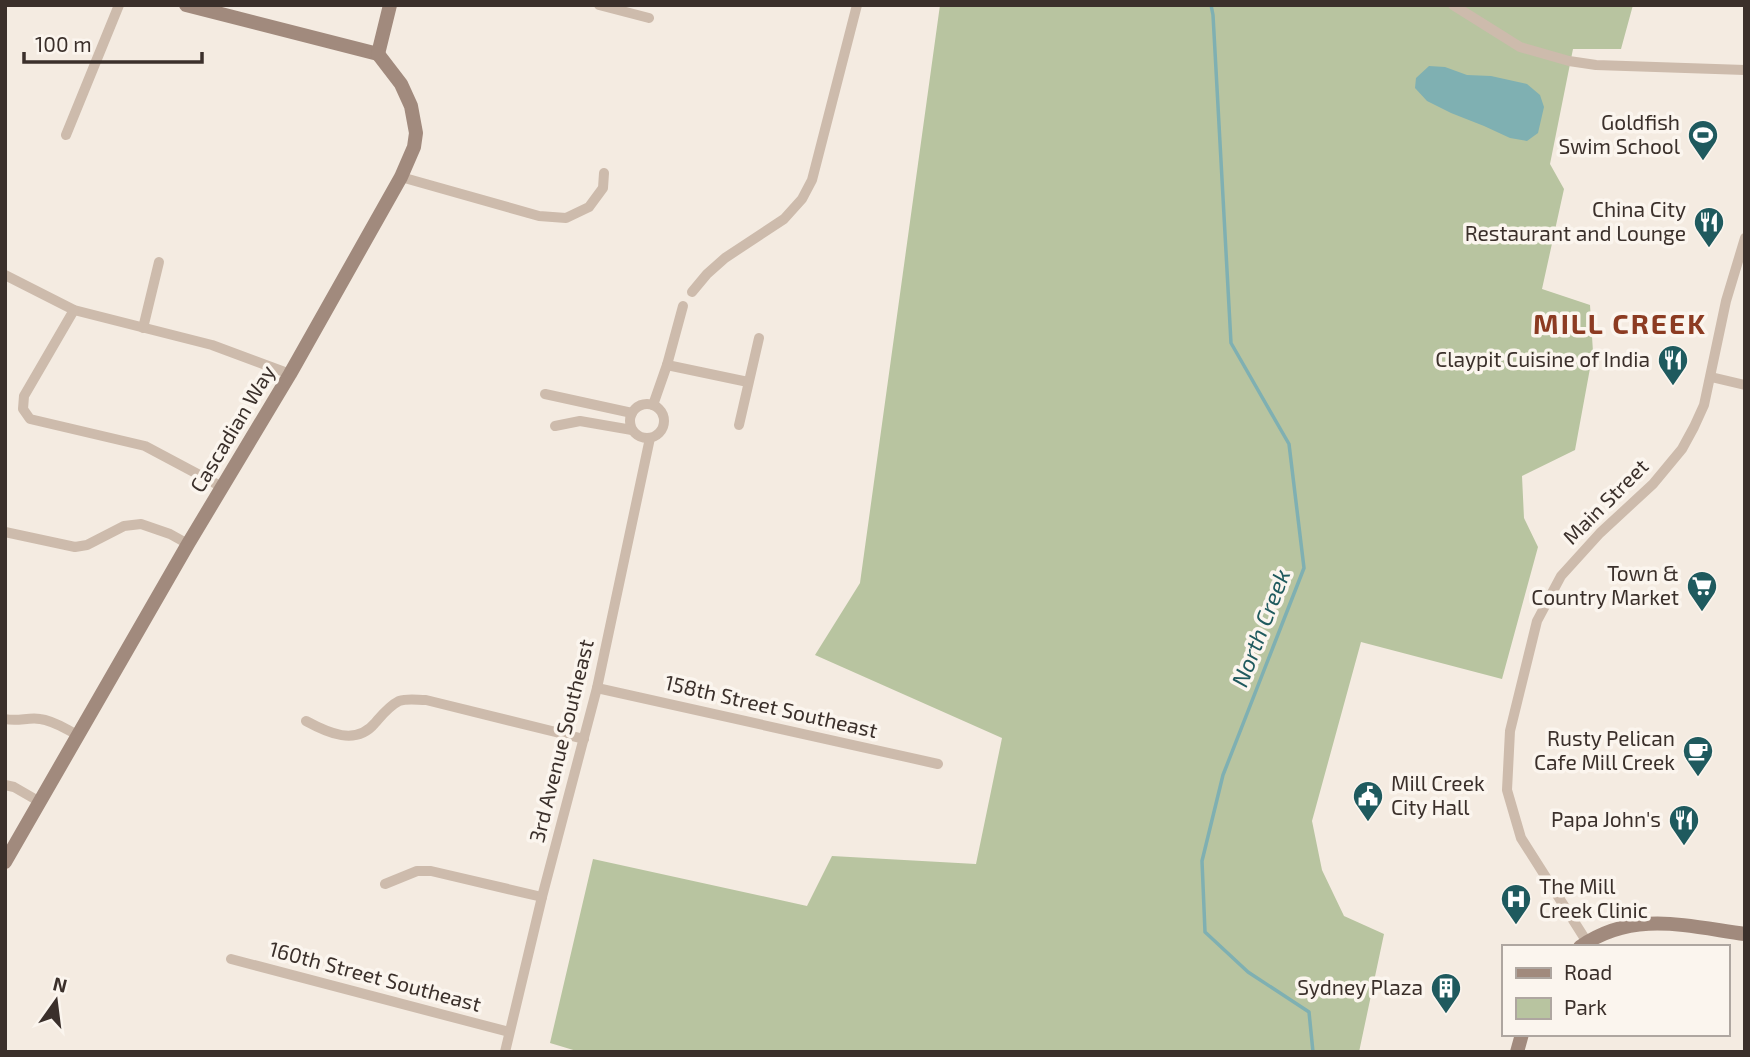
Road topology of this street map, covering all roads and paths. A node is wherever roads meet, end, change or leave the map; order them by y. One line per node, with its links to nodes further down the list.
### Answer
1 (119, 5): 10 (street)
2 (186, 5): 8 (street)
3 (390, 5): 8 (street)
4 (599, 5): 7 (street)
5 (857, 5): 16 (street)
6 (1453, 5): 9 (street)
7 (649, 18)
8 (378, 54): 12 (street, Cascadian Way)
9 (1745, 70)
10 (66, 135)
11 (604, 173): 12 (street)
12 (401, 177): 22 (street, Cascadian Way)
13 (1745, 237): 23 (street, Main Street)
14 (159, 262): 19 (street)
15 (5, 275): 18 (street)
16 (692, 292)
17 (683, 306): 21 (street)
18 (74, 310): 19 (street); 33 (street)
19 (143, 328): 22 (street)
20 (759, 338): 24 (street)
21 (667, 365): 24 (street); 27 (street)
22 (290, 374): 33 (street, Cascadian Way)
23 (1711, 377): 25 (street); 48 (street, Main Street)
24 (748, 382): 29 (street)
25 (1745, 385)
26 (545, 394): 28 (street)
27 (653, 405): 28 (street); 32 (street)
28 (632, 412): 31 (street)
29 (738, 425)
30 (555, 426): 31 (street)
31 (632, 430): 32 (street)
32 (650, 438): 36 (street, 3rd Avenue Southeast)
33 (222, 487): 35 (street, Cascadian Way)
34 (5, 532): 35 (street)
35 (188, 544): 39 (street, Cascadian Way)
36 (597, 688): 40 (street, 3rd Avenue Southeast); 41 (street, 158th Street Southeast)
37 (5, 719): 39 (street)
38 (306, 721): 40 (street)
39 (78, 735): 43 (street, Cascadian Way)
40 (583, 739): 46 (street, 3rd Avenue Southeast)
41 (938, 764)
42 (5, 785): 43 (street)
43 (40, 802): 44 (street, Cascadian Way)
44 (5, 862)
45 (385, 884): 46 (street)
46 (542, 897): 50 (street, 3rd Avenue Southeast)
47 (1745, 934): 48 (street)
48 (1584, 944)
49 (231, 959): 50 (street, 160th Street Southeast)
50 (509, 1032): 51 (street, 3rd Avenue Southeast)
51 (505, 1052)

